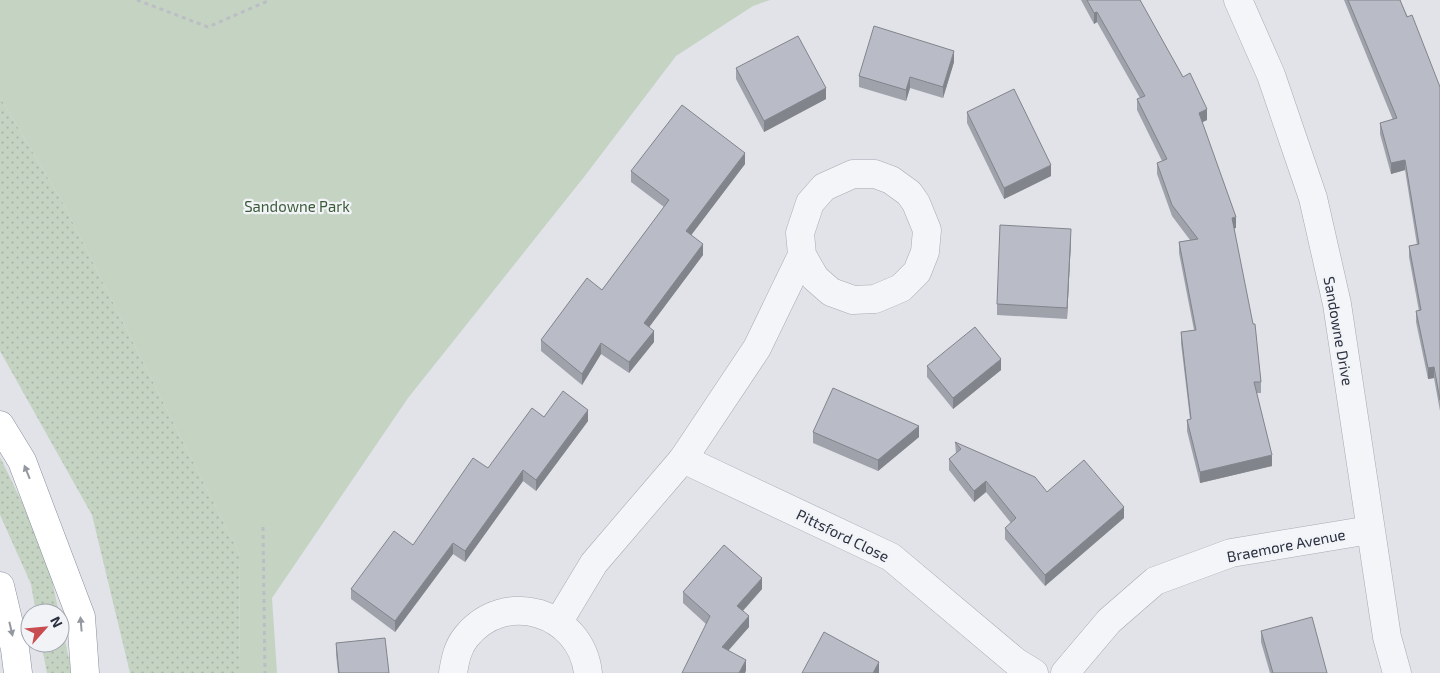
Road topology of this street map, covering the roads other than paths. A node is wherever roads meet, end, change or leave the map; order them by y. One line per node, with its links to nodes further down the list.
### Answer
1 (1238, 0): 5 (street, Sandowne Drive)
2 (802, 255): 2 (street); 4 (street)
3 (0, 425): 9 (highway, one-way to 3)
4 (683, 459): 7 (street); 12 (street, Pittsford Close)
5 (1370, 530): 13 (street, Braemore Avenue); 14 (street, Sandowne Drive)
6 (0, 586): 8 (highway, one-way to 8)
7 (559, 622): 10 (street); 11 (street)
8 (18, 673)
9 (85, 673)
10 (452, 673)
11 (588, 673)
12 (1034, 673)
13 (1065, 673)
14 (1397, 673)

